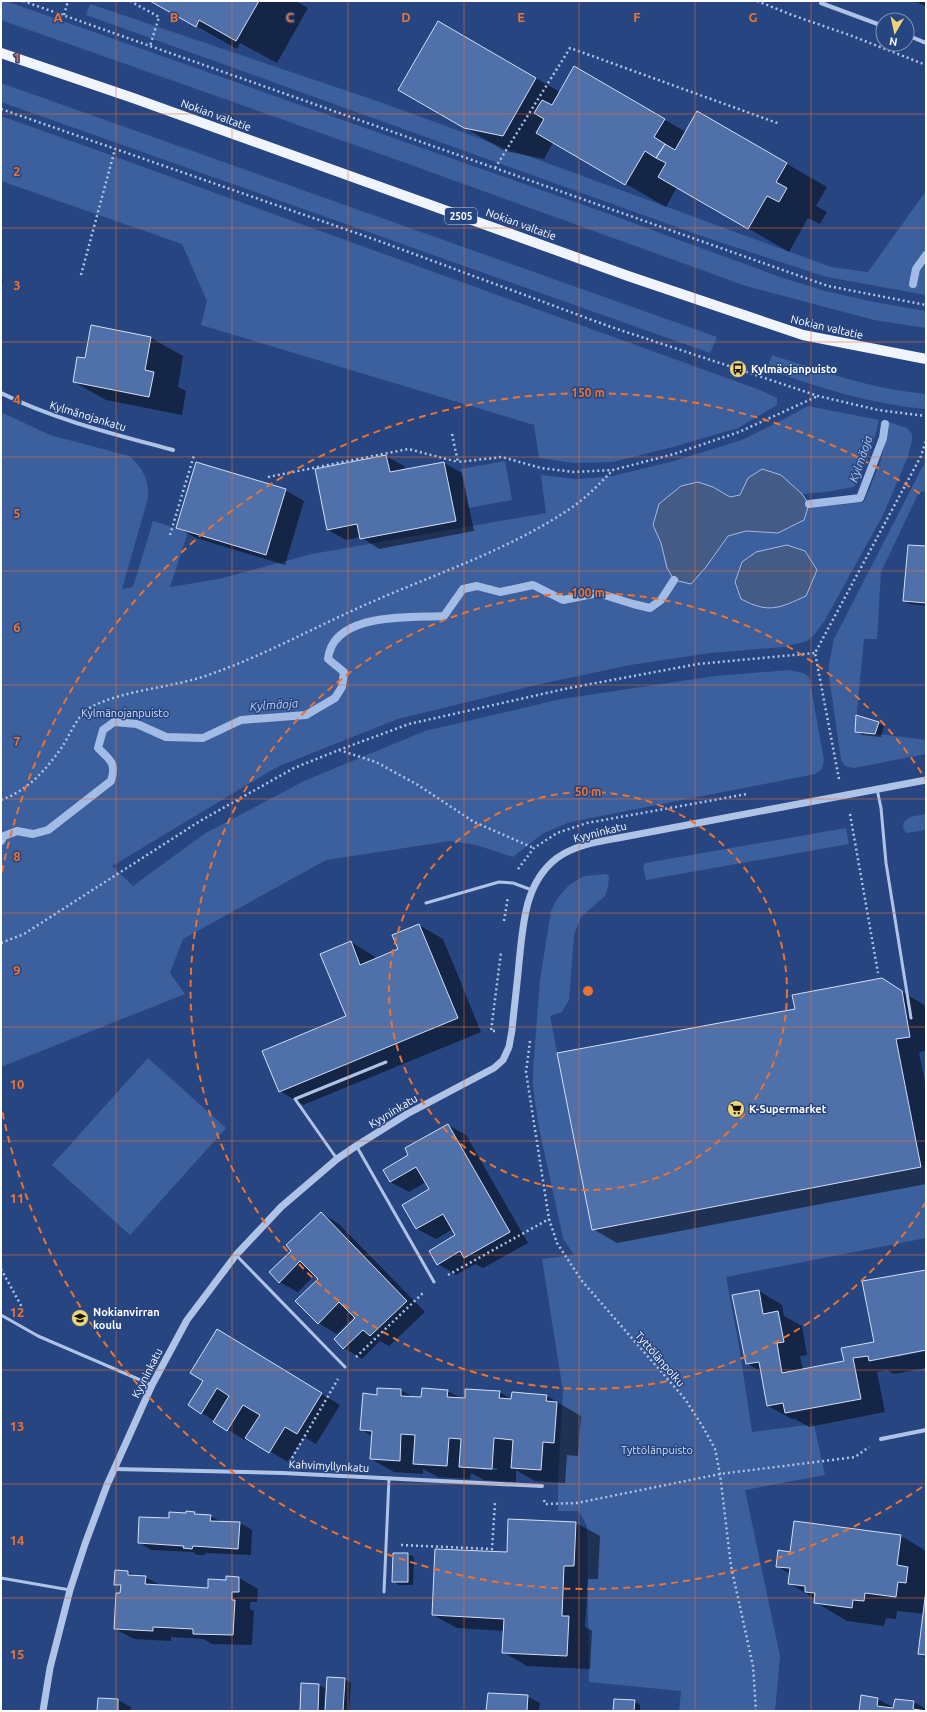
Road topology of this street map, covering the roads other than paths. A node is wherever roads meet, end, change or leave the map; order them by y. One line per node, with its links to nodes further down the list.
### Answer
1 (821, 3): 2 (street)
2 (875, 23)
3 (915, 38): 4 (street)
4 (926, 43)
5 (1, 53): 6 (main road, Nokian valtatie / 2505)
6 (926, 359)
7 (1, 393): 8 (street, Kylmänojankatu)
8 (173, 450)
9 (926, 780): 10 (street, Kyyninkatu)
10 (877, 789): 11 (street, Kyyninkatu); 13 (lane)
11 (532, 890): 12 (lane); 15 (street, Kyyninkatu)
12 (426, 903)
13 (911, 1018)
14 (386, 1062): 16 (lane)
15 (356, 1146): 16 (street, Kyyninkatu); 18 (lane)
16 (337, 1159): 17 (street, Kyyninkatu)
17 (236, 1255): 20 (lane); 21 (street, Kyyninkatu)
18 (434, 1282)
19 (1, 1315): 21 (lane)
20 (345, 1367)
21 (152, 1385): 24 (street, Kyyninkatu)
22 (926, 1430): 23 (street)
23 (881, 1439)
24 (115, 1469): 25 (street, Kahvimyllynkatu); 28 (street, Kyyninkatu)
25 (389, 1478): 26 (street, Kahvimyllynkatu); 29 (lane)
26 (542, 1486)
27 (1, 1578): 28 (lane)
28 (70, 1590): 30 (street, Kyyninkatu)
29 (384, 1592)
30 (43, 1711)

